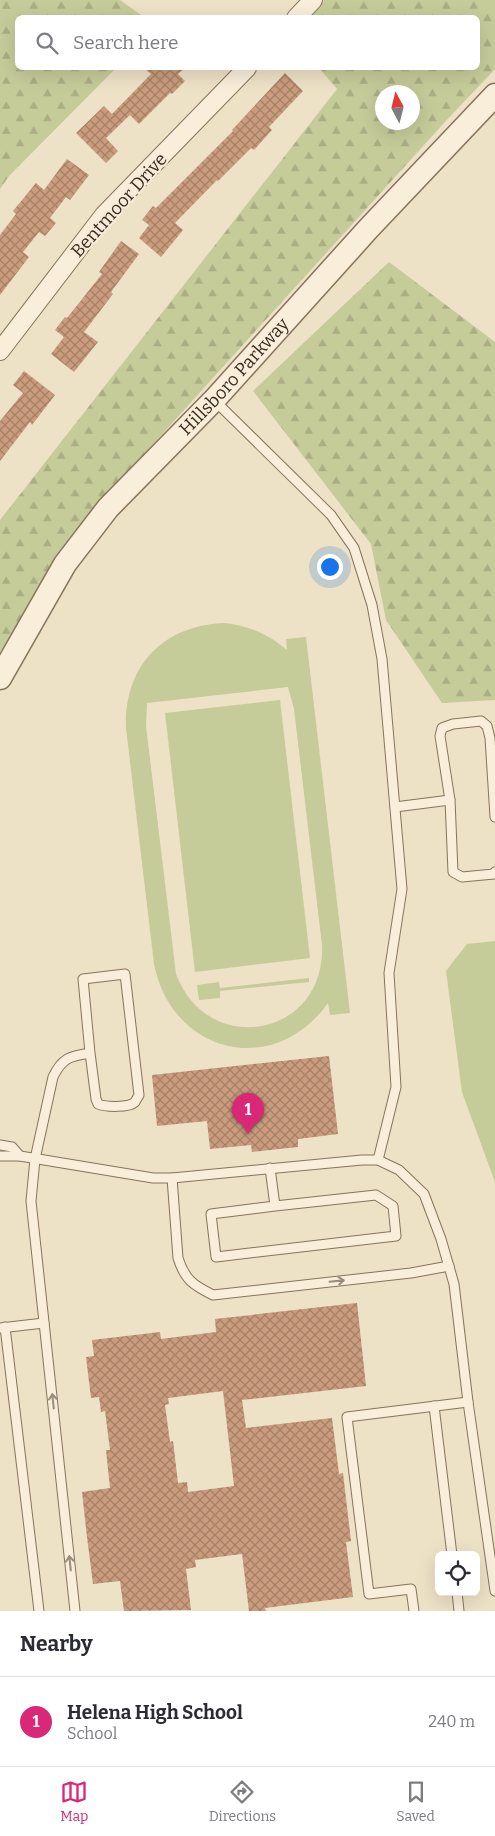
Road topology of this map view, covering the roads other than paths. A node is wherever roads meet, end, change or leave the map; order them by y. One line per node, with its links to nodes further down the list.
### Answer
1 (313, 0): 2 (street)
2 (299, 15)
3 (245, 70): 5 (street, Bentmoor Drive)
4 (495, 95): 6 (street, Hillsboro Parkway)
5 (0, 351)
6 (214, 400): 7 (street, Hillsboro Parkway); 9 (lane)
7 (0, 678)
8 (450, 800): 9 (lane); 10 (lane); 11 (lane)
9 (395, 807): 17 (lane)
10 (495, 818)
11 (495, 872)
12 (90, 1054): 12 (lane); 16 (lane)
13 (0, 1145): 15 (lane)
14 (0, 1156): 15 (lane)
15 (20, 1156): 16 (lane)
16 (35, 1159): 19 (lane); 22 (lane)
17 (378, 1160): 18 (lane); 21 (lane)
18 (270, 1168): 19 (lane); 20 (lane)
19 (172, 1178): 21 (lane, one-way to 21)
20 (276, 1206): 20 (lane)
21 (449, 1266): 24 (lane)
22 (44, 1322): 23 (lane); 30 (lane, one-way to 22)
23 (3, 1327): 29 (lane)
24 (468, 1402): 25 (lane); 27 (lane)
25 (434, 1406): 26 (lane); 31 (lane)
26 (452, 1551)
27 (495, 1591)
28 (457, 1596): 32 (lane)
29 (38, 1611)
30 (75, 1611)
31 (414, 1611)
32 (459, 1611)

